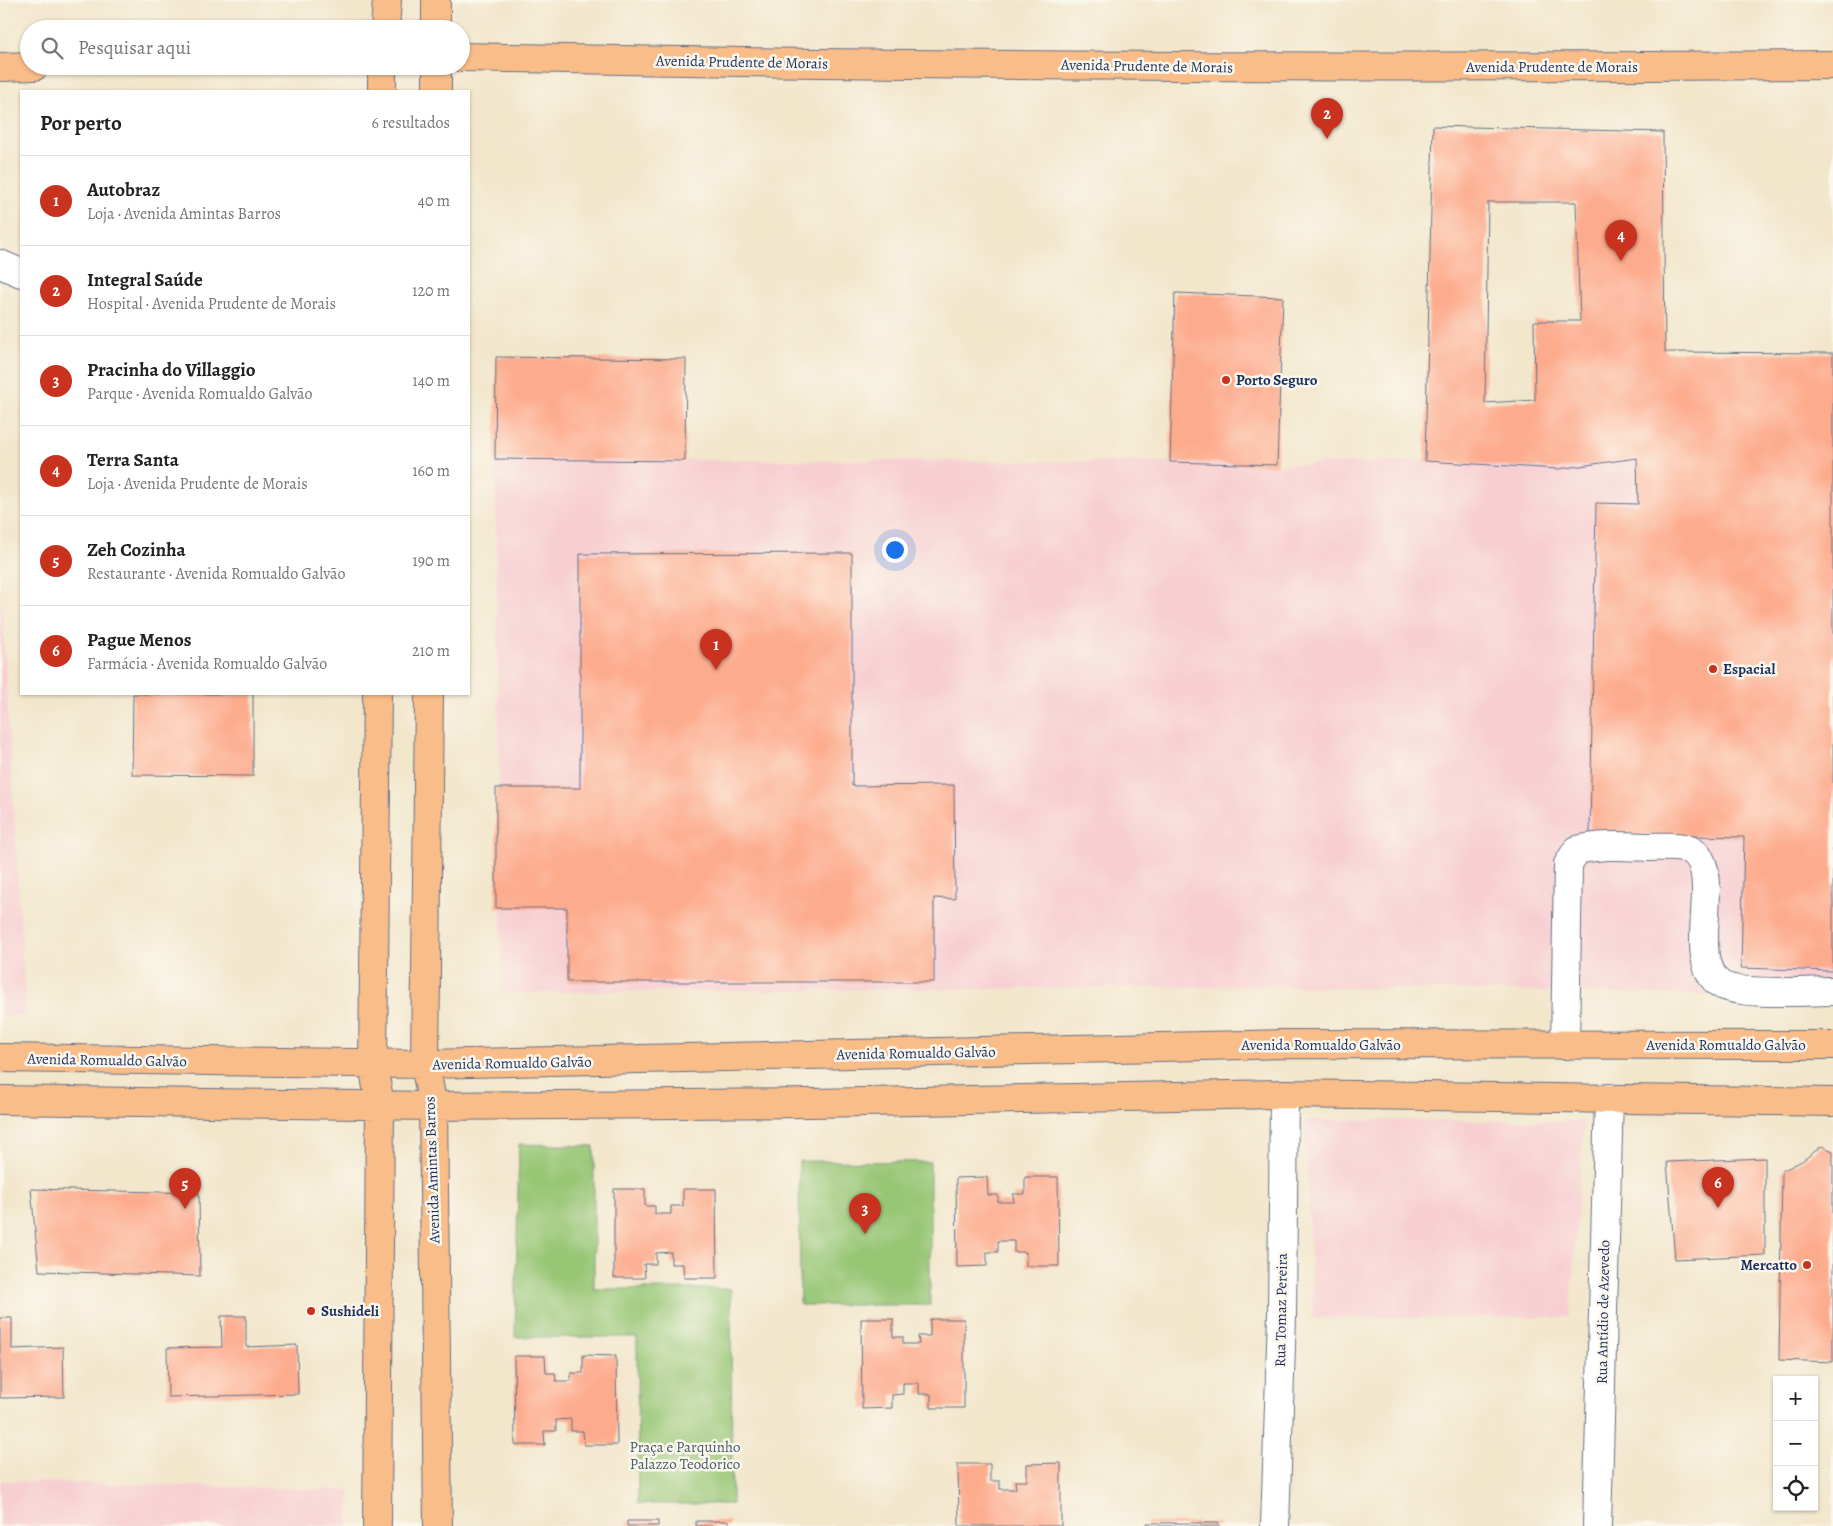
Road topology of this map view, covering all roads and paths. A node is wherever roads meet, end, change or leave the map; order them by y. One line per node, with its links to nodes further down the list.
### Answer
1 (388, 0): 3 (main road)
2 (436, 0): 4 (main road)
3 (386, 20)
4 (436, 20)
5 (470, 57): 6 (main road, Avenida Prudente de Morais)
6 (1833, 65)
7 (20, 66): 8 (main road)
8 (0, 67)
9 (382, 75): 11 (main road)
10 (437, 75): 12 (main road)
11 (382, 90)
12 (436, 90)
13 (0, 264): 14 (street)
14 (20, 274)
15 (378, 695): 21 (main road)
16 (429, 695): 22 (main road, Avenida Amintas Barros)
17 (1833, 990): 18 (street)
18 (1566, 1045): 19 (main road, Avenida Romualdo Galvão); 22 (main road, Avenida Romualdo Galvão)
19 (1833, 1045)
20 (0, 1058): 21 (main road, Avenida Romualdo Galvão)
21 (373, 1064): 22 (main road, Avenida Romualdo Galvão); 27 (main road)
22 (425, 1064): 28 (main road, Avenida Amintas Barros)
23 (1284, 1094): 24 (main road); 28 (main road); 31 (street, Rua Tomaz Pereira)
24 (1609, 1098): 26 (main road); 32 (street, Rua Antídio de Azevedo)
25 (0, 1100): 27 (main road)
26 (1833, 1102)
27 (380, 1105): 28 (main road); 29 (main road)
28 (434, 1106): 30 (main road, Avenida Amintas Barros)
29 (377, 1526)
30 (438, 1526)
31 (1276, 1526)
32 (1597, 1526)

